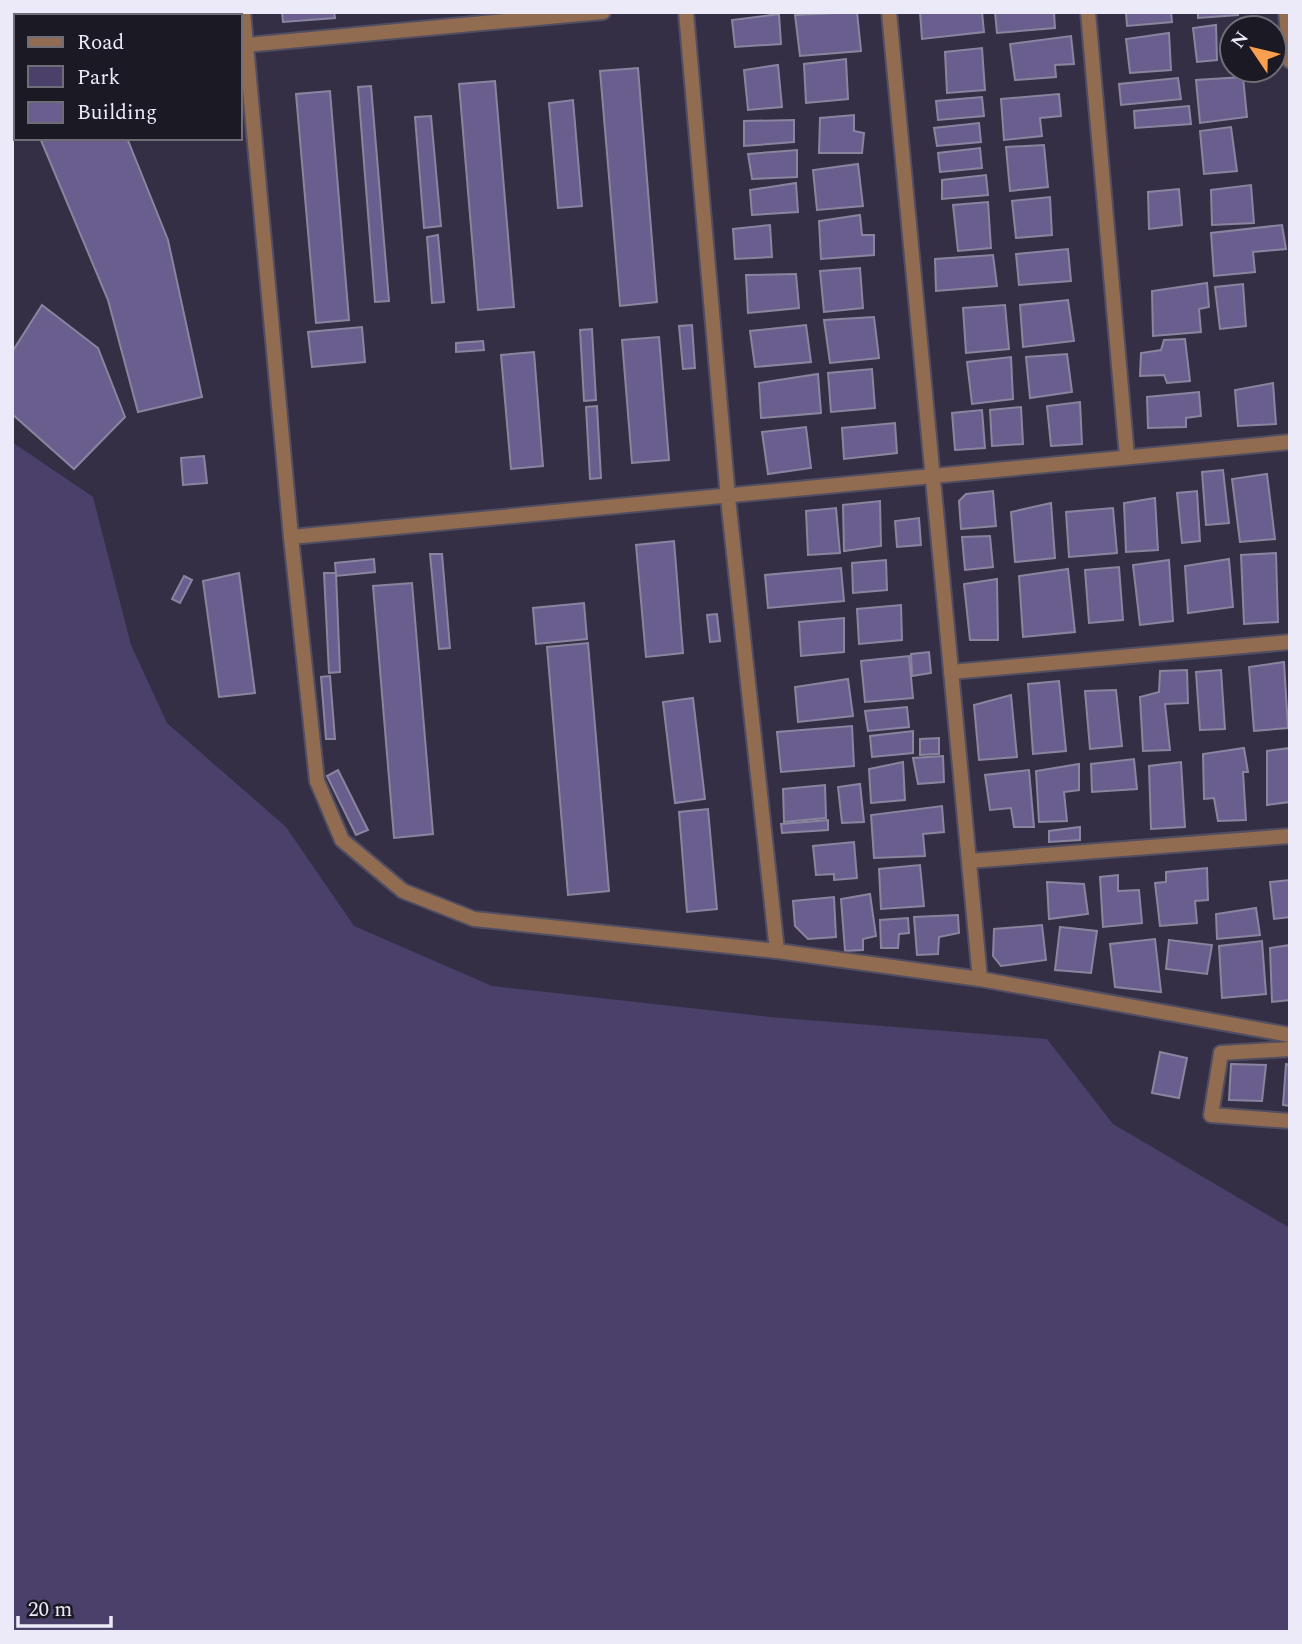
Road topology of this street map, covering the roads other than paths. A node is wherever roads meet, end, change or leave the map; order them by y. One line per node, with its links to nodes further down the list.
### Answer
1 (243, 12): 7 (street)
2 (603, 12): 7 (street)
3 (687, 12): 12 (street)
4 (889, 12): 11 (street)
5 (1088, 12): 10 (street)
6 (1286, 12): 8 (street)
7 (245, 45): 13 (street)
8 (1290, 61)
9 (1290, 442): 10 (street)
10 (1127, 457): 11 (street)
11 (932, 478): 12 (street); 15 (street)
12 (728, 498): 13 (street); 18 (street)
13 (291, 537): 18 (street)
14 (1290, 642): 15 (street)
15 (951, 672): 17 (street)
16 (1290, 836): 17 (street)
17 (969, 860): 19 (street)
18 (777, 951): 19 (street)
19 (980, 979): 20 (street)
20 (1290, 1035)
21 (1290, 1049): 22 (street)
22 (1290, 1121)

